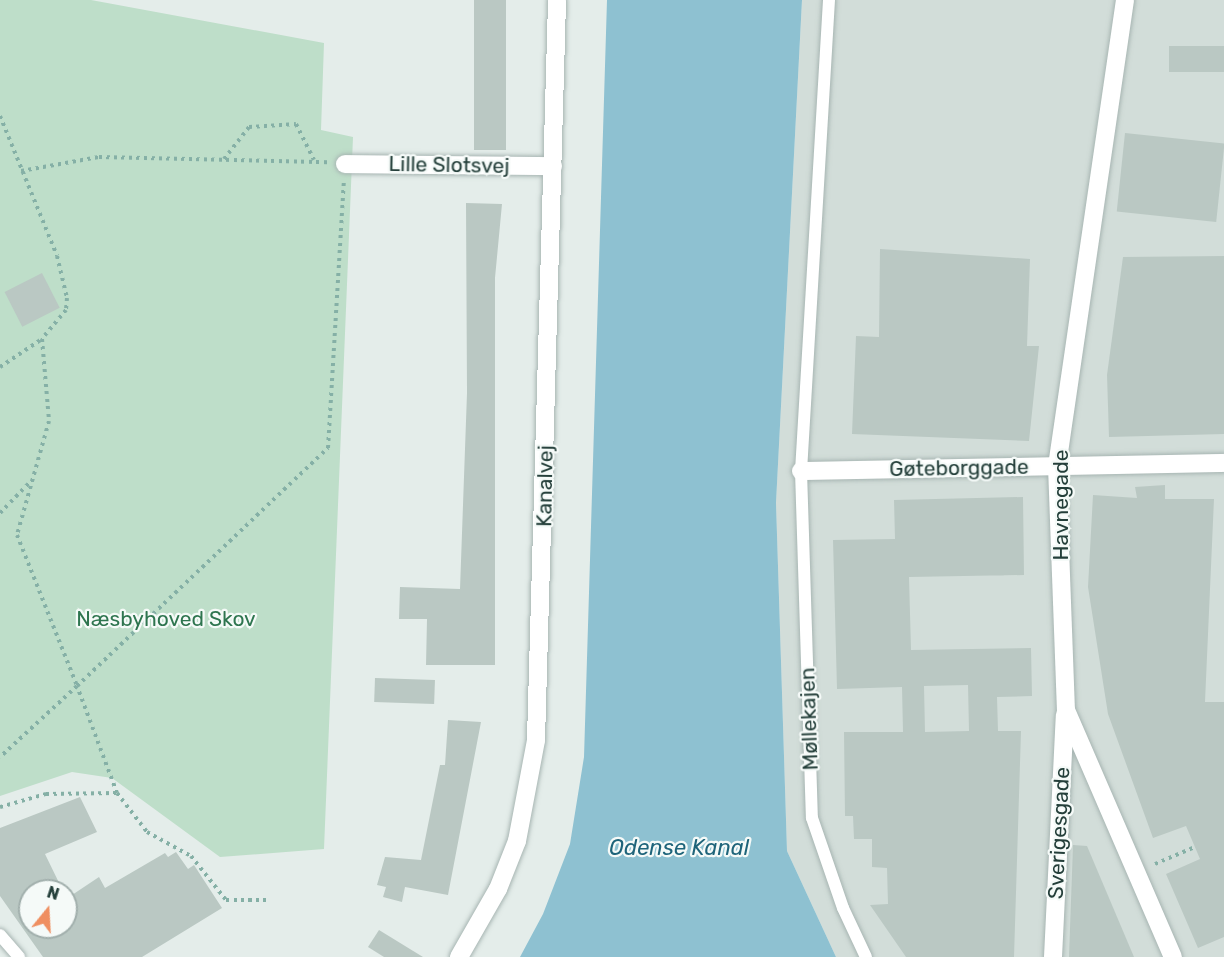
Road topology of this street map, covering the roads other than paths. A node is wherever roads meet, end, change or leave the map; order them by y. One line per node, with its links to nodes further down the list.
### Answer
1 (557, 0): 5 (street, Kanalvej)
2 (829, 0): 8 (lane, Møllekajen)
3 (1125, 0): 7 (street, Havnegade)
4 (345, 164): 5 (street, Lille Slotsvej)
5 (553, 166): 12 (street, Kanalvej)
6 (1224, 463): 7 (street, Gøteborggade)
7 (1057, 466): 8 (street, Gøteborggade); 9 (street, Havnegade)
8 (801, 471): 13 (lane, Møllekajen)
9 (1066, 710): 14 (street, Sverigesgade); 15 (street, Havnegade)
10 (0, 935): 11 (lane)
11 (19, 957)
12 (459, 957)
13 (866, 957)
14 (1053, 957)
15 (1173, 957)

